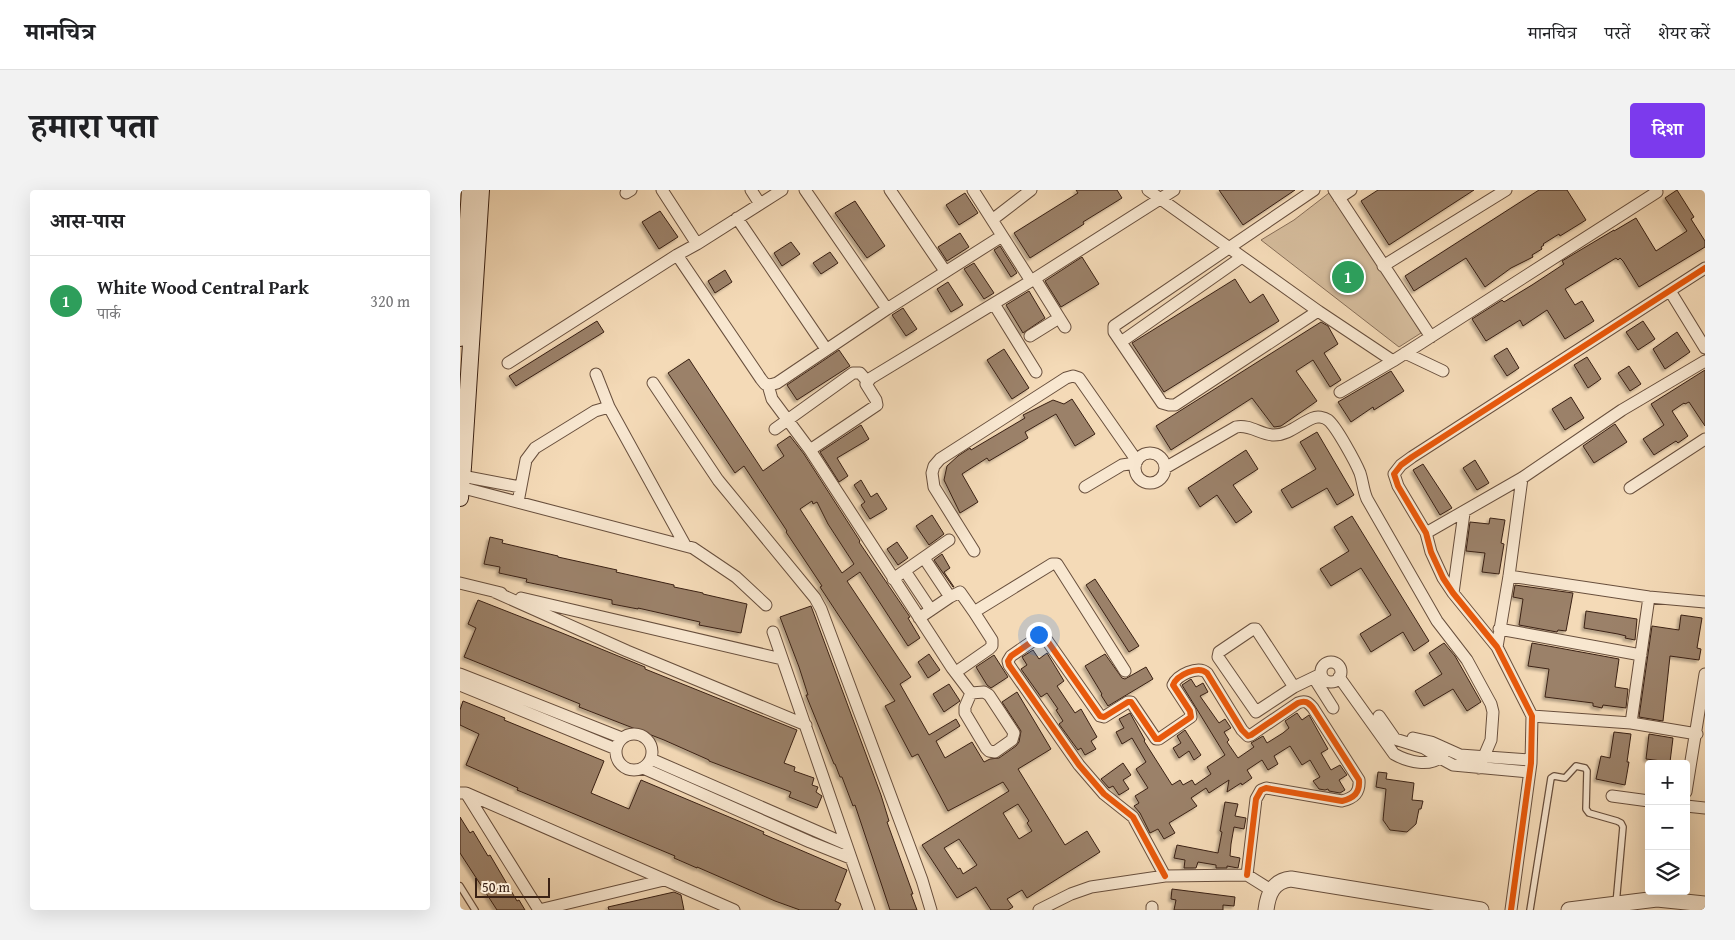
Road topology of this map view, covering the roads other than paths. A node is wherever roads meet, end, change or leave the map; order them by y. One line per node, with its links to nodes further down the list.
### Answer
1 (470, 190): 37 (main road)
2 (481, 190): 60 (main road)
3 (662, 190): 22 (street)
4 (751, 190): 18 (street)
5 (782, 190): 18 (street)
6 (804, 190): 32 (street)
7 (890, 190): 28 (street)
8 (973, 190): 20 (street)
9 (1031, 190): 20 (street)
10 (1148, 190): 17 (street)
11 (1314, 190): 23 (street)
12 (1352, 190): 16 (street)
13 (1506, 190): 26 (street)
14 (1171, 191): 17 (street)
15 (1657, 192): 35 (street)
16 (1336, 194): 26 (street)
17 (1160, 199): 23 (street); 29 (street)
18 (760, 204): 19 (street)
19 (737, 218): 22 (street); 39 (street)
20 (992, 220): 21 (street)
21 (1002, 236): 28 (street); 29 (street)
22 (697, 244): 24 (street)
23 (1229, 247): 25 (street); 36 (street)
24 (677, 255): 43 (street); 49 (street)
25 (1242, 257): 33 (street); 36 (street)
26 (1383, 266): 35 (street)
27 (1705, 268): 30 (street)
28 (945, 271): 32 (street)
29 (1033, 280): 31 (street); 34 (street)
30 (1670, 291): 38 (street); 65 (street)
31 (994, 304): 45 (street); 47 (street)
32 (886, 309): 39 (street)
33 (1318, 311): 36 (street); 41 (street)
34 (1030, 336)
35 (1431, 337): 40 (street)
36 (1121, 342)
37 (460, 346)
38 (1705, 348)
39 (826, 349): 49 (street)
40 (1405, 353): 41 (street); 44 (street)
41 (1393, 361): 50 (street)
42 (1705, 361): 58 (street)
43 (508, 363)
44 (1443, 371)
45 (1036, 372)
46 (596, 374): 51 (street)
47 (867, 381): 52 (street); 55 (street)
48 (653, 384): 129 (street)
49 (768, 385): 52 (street)
50 (1340, 392)
51 (609, 406): 59 (street); 67 (street)
52 (787, 420): 53 (street); 55 (street)
53 (775, 429)
54 (1705, 439): 61 (street)
55 (810, 450): 72 (street)
56 (1136, 464): 57 (street); 57 (street); 62 (street); 68 (street)
57 (1165, 468): 105 (street)
58 (1522, 478): 64 (street); 71 (street)
59 (520, 486): 60 (street); 63 (street)
60 (461, 487): 63 (street)
61 (1630, 488)
62 (1086, 489)
63 (518, 502): 67 (street)
64 (1464, 513): 65 (street); 75 (street)
65 (1426, 533): 75 (street)
66 (950, 540): 69 (street)
67 (686, 545): 79 (street)
68 (974, 551)
69 (924, 558): 70 (street); 76 (street)
70 (905, 571): 72 (street); 80 (street)
71 (1509, 576): 77 (street); 83 (street)
72 (893, 579): 82 (street)
73 (460, 582): 74 (street)
74 (495, 592): 87 (street); 100 (street)
75 (1453, 593): 85 (street)
76 (950, 597): 80 (street); 81 (street)
77 (1649, 597): 78 (street); 86 (street)
78 (1705, 602)
79 (766, 604)
80 (931, 610): 82 (street)
81 (974, 612): 88 (street); 89 (street)
82 (919, 618): 89 (street)
83 (1499, 629): 85 (street); 86 (street)
84 (774, 632): 87 (street)
85 (1497, 647): 98 (street)
86 (1641, 655): 99 (street)
87 (782, 659): 100 (street)
88 (1125, 671)
89 (956, 672): 95 (street)
90 (460, 674): 102 (street)
91 (1705, 674): 101 (street)
92 (1317, 676): 94 (street); 96 (street); 104 (street)
93 (460, 685): 103 (street)
94 (1294, 687): 94 (street)
95 (971, 693): 95 (street)
96 (1333, 708)
97 (1383, 714): 104 (street)
98 (1532, 716): 99 (street); 106 (street)
99 (1631, 723): 101 (street)
100 (806, 725): 116 (street)
101 (1697, 734): 109 (street)
102 (622, 738): 103 (street); 107 (street)
103 (616, 749): 107 (street)
104 (1444, 754): 105 (street); 108 (street)
105 (1483, 756): 106 (street); 108 (street)
106 (1531, 760): 110 (street)
107 (647, 763): 116 (street); 117 (street)
108 (1479, 768): 110 (street)
109 (1690, 771)
110 (1529, 772): 133 (street)
111 (463, 793): 120 (street); 126 (street)
112 (1612, 796): 113 (street)
113 (1645, 800)
114 (1690, 806): 115 (street)
115 (1705, 808)
116 (846, 844): 117 (street)
117 (850, 858): 128 (street)
118 (1165, 876): 119 (street); 119 (street); 130 (street)
119 (1246, 876): 122 (street)
120 (664, 880): 126 (street); 127 (street)
121 (460, 886): 125 (lane)
122 (1270, 890): 131 (street); 132 (street)
123 (1616, 904): 124 (street); 134 (lane); 135 (street)
124 (1705, 904)
125 (475, 910)
126 (539, 910)
127 (734, 910)
128 (869, 910)
129 (931, 910)
130 (1039, 910)
131 (1266, 910)
132 (1481, 910)
133 (1511, 910)
134 (1530, 910)
135 (1568, 910)

